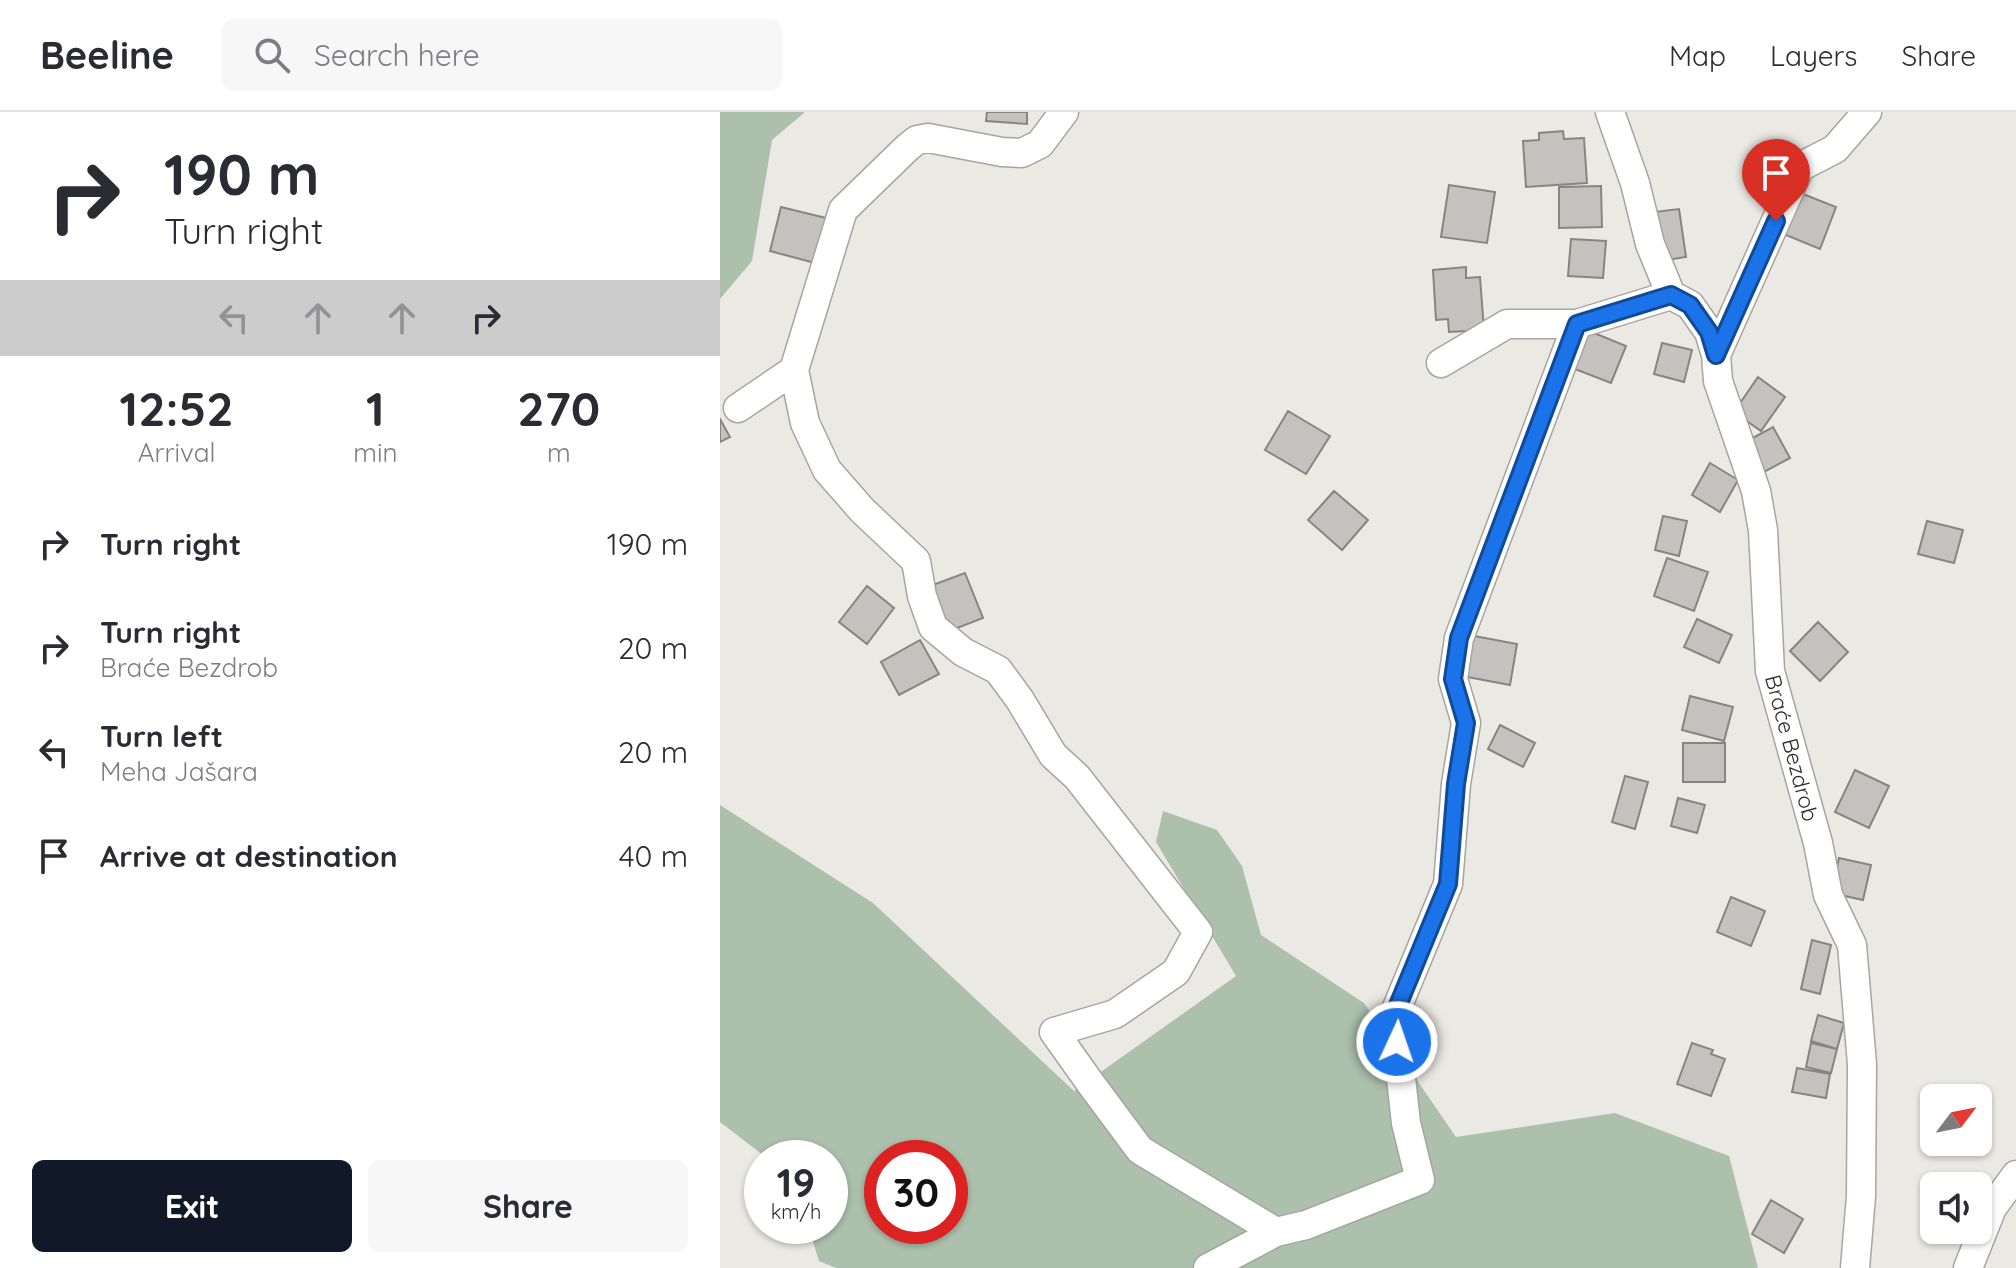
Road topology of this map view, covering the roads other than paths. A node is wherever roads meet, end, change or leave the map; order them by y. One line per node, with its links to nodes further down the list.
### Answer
1 (1064, 112): 8 (street)
2 (1610, 112): 4 (street, Braće Bezdrob)
3 (1867, 112): 6 (street)
4 (1671, 295): 5 (street); 6 (street, Braće Bezdrob)
5 (1577, 324): 7 (street); 11 (street)
6 (1716, 355): 13 (street, Braće Bezdrob)
7 (1441, 363)
8 (794, 370): 9 (street); 11 (street)
9 (738, 408)
10 (2016, 1175): 14 (street)
11 (1276, 1232): 12 (street)
12 (1208, 1268)
13 (1855, 1268)
14 (1968, 1268)

